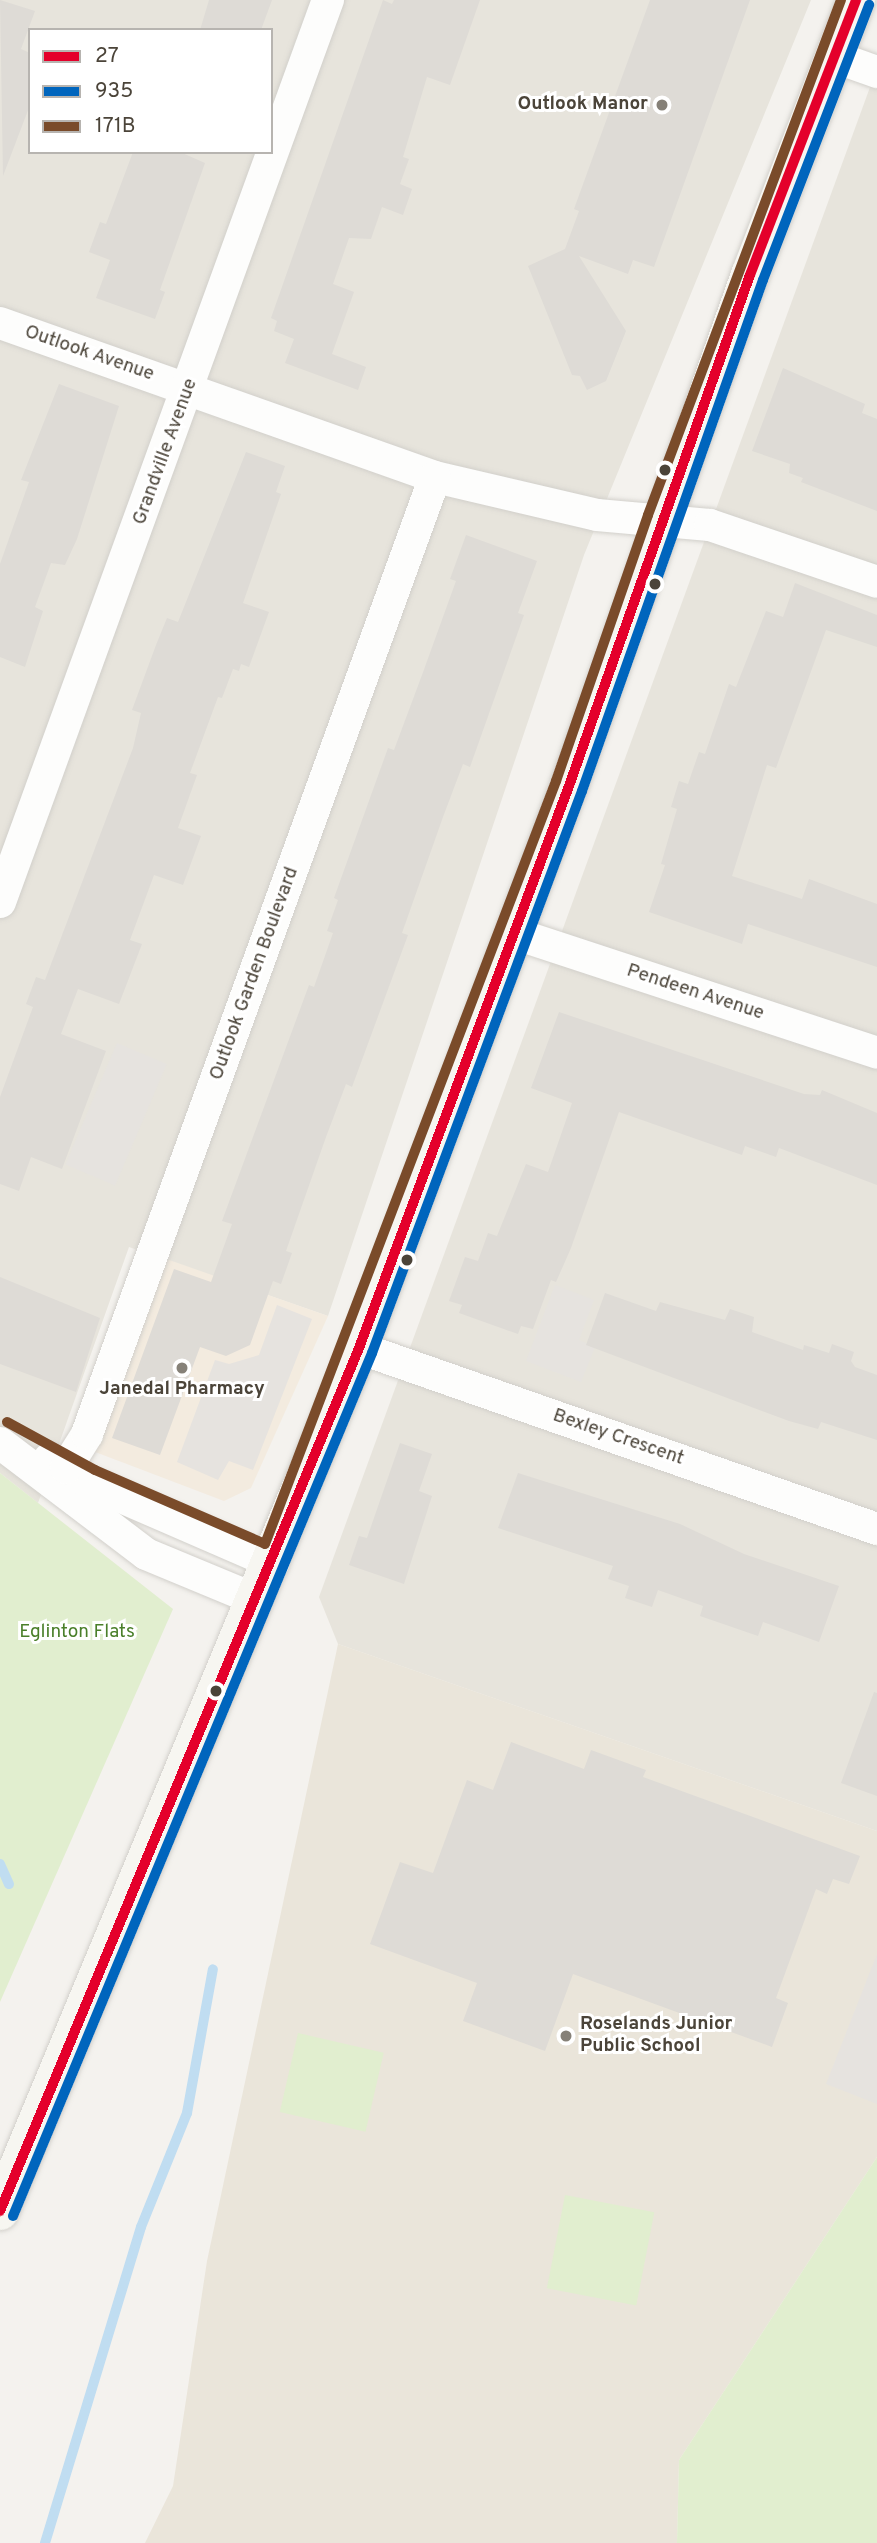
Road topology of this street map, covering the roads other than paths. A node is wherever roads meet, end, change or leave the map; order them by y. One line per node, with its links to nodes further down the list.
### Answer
1 (328, 0): 6 (street, Grandville Avenue)
2 (856, 0): 3 (main road)
3 (832, 56): 4 (street); 8 (main road)
4 (877, 72)
5 (0, 323): 6 (street, Outlook Avenue)
6 (190, 389): 7 (street, Outlook Avenue); 10 (street, Grandville Avenue)
7 (435, 477): 8 (street, Outlook Avenue); 16 (street, Outlook Garden Boulevard)
8 (661, 520): 9 (street, Outlook Avenue); 11 (main road)
9 (877, 582)
10 (0, 902)
11 (513, 933): 12 (street, Pendeen Avenue); 13 (main road)
12 (877, 1053)
13 (359, 1348): 17 (street, Bexley Crescent); 18 (main road)
14 (0, 1434): 16 (street)
15 (0, 1443): 19 (street)
16 (66, 1468): 18 (street)
17 (877, 1529)
18 (273, 1563): 19 (main road)
19 (257, 1600): 20 (main road)
20 (0, 2211)

